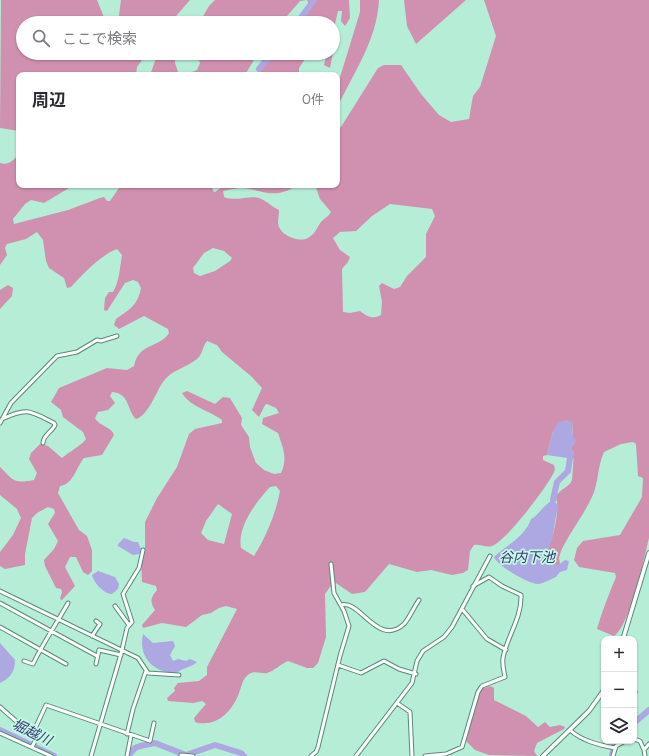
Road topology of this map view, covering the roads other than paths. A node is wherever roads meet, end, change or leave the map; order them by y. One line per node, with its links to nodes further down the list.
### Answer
1 (117, 336): 2 (street)
2 (1, 421): 3 (street)
3 (43, 443)
4 (143, 550): 18 (street)
5 (649, 553): 22 (street)
6 (490, 556): 8 (street)
7 (331, 564): 13 (street)
8 (473, 586): 15 (street); 25 (street)
9 (0, 591): 16 (street)
10 (419, 600): 13 (street)
11 (0, 603): 20 (street)
12 (68, 603): 16 (street)
13 (341, 605): 32 (street)
14 (115, 606): 18 (street)
15 (462, 609): 25 (street); 35 (street)
16 (57, 619): 20 (street); 21 (street)
17 (96, 621): 21 (street)
18 (130, 625): 24 (street)
19 (0, 627): 23 (street)
20 (50, 631): 23 (street); 27 (street)
21 (92, 636): 24 (street)
22 (624, 636)
23 (40, 650): 29 (street); 30 (street)
24 (122, 650): 26 (street); 34 (street)
25 (506, 650): 61 (street)
26 (121, 655): 27 (street); 41 (street)
27 (97, 656): 31 (street)
28 (24, 661): 29 (street)
29 (33, 664): 33 (street)
30 (66, 664)
31 (96, 664)
32 (338, 665): 35 (street); 58 (street)
33 (31, 670)
34 (146, 671): 36 (street); 44 (street)
35 (416, 674): 38 (street)
36 (179, 675)
37 (601, 694): 42 (street)
38 (397, 703): 59 (street); 60 (street)
39 (0, 707): 45 (street)
40 (154, 723): 46 (street)
41 (100, 724): 44 (street); 45 (street); 55 (street)
42 (570, 730): 51 (street); 62 (street)
43 (0, 733): 50 (street)
44 (127, 734): 46 (street)
45 (32, 735): 50 (street)
46 (131, 736): 56 (street)
47 (637, 740): 52 (street)
48 (620, 744): 51 (street)
49 (649, 744): 52 (street)
50 (33, 746): 54 (street)
51 (614, 748): 63 (street)
52 (644, 750): 64 (street)
53 (181, 755): 57 (street)
54 (51, 756)
55 (91, 756)
56 (127, 756)
57 (192, 756)
58 (310, 756)
59 (356, 756)
60 (412, 756)
61 (426, 756)
62 (543, 756)
63 (613, 756)
64 (645, 756)

